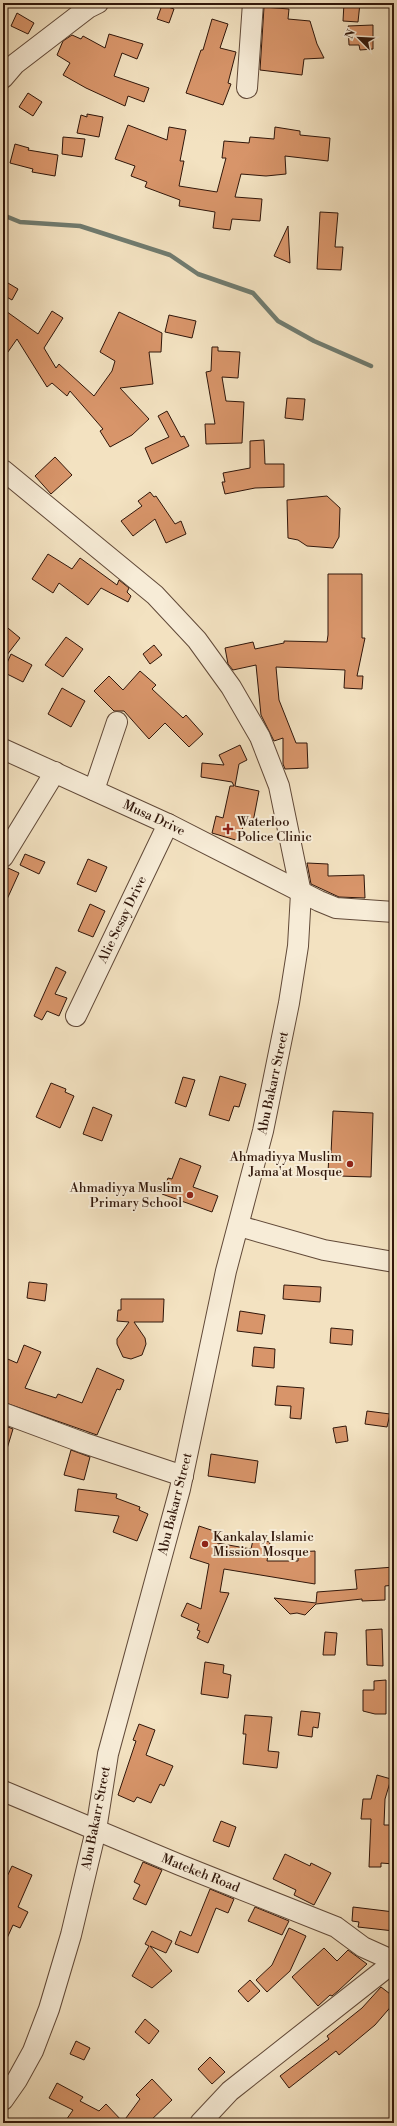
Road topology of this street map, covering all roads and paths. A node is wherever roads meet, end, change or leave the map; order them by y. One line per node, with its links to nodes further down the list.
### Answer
1 (98, 3): 3 (street)
2 (254, 3): 4 (street)
3 (3, 78)
4 (247, 88)
5 (3, 470): 12 (street, Abu Bakarr Street)
6 (117, 722): 9 (street)
7 (3, 749): 8 (street, Musa Drive)
8 (55, 772): 9 (street, Musa Drive); 11 (street)
9 (94, 790): 10 (street, Musa Drive)
10 (168, 824): 12 (street, Musa Drive); 14 (street, Alie Sesay Drive)
11 (3, 857)
12 (301, 893): 13 (street, Musa Drive); 15 (street, Abu Bakarr Street)
13 (394, 912)
14 (76, 1016)
15 (239, 1226): 16 (street); 18 (street, Abu Bakarr Street)
16 (394, 1262)
17 (3, 1413): 18 (street)
18 (183, 1476): 20 (street, Abu Bakarr Street)
19 (3, 1791): 20 (street, Matekeh Road)
20 (96, 1830): 21 (street, Matekeh Road); 22 (street, Abu Bakarr Street)
21 (394, 1961): 23 (street)
22 (3, 2100)
23 (200, 2123)

